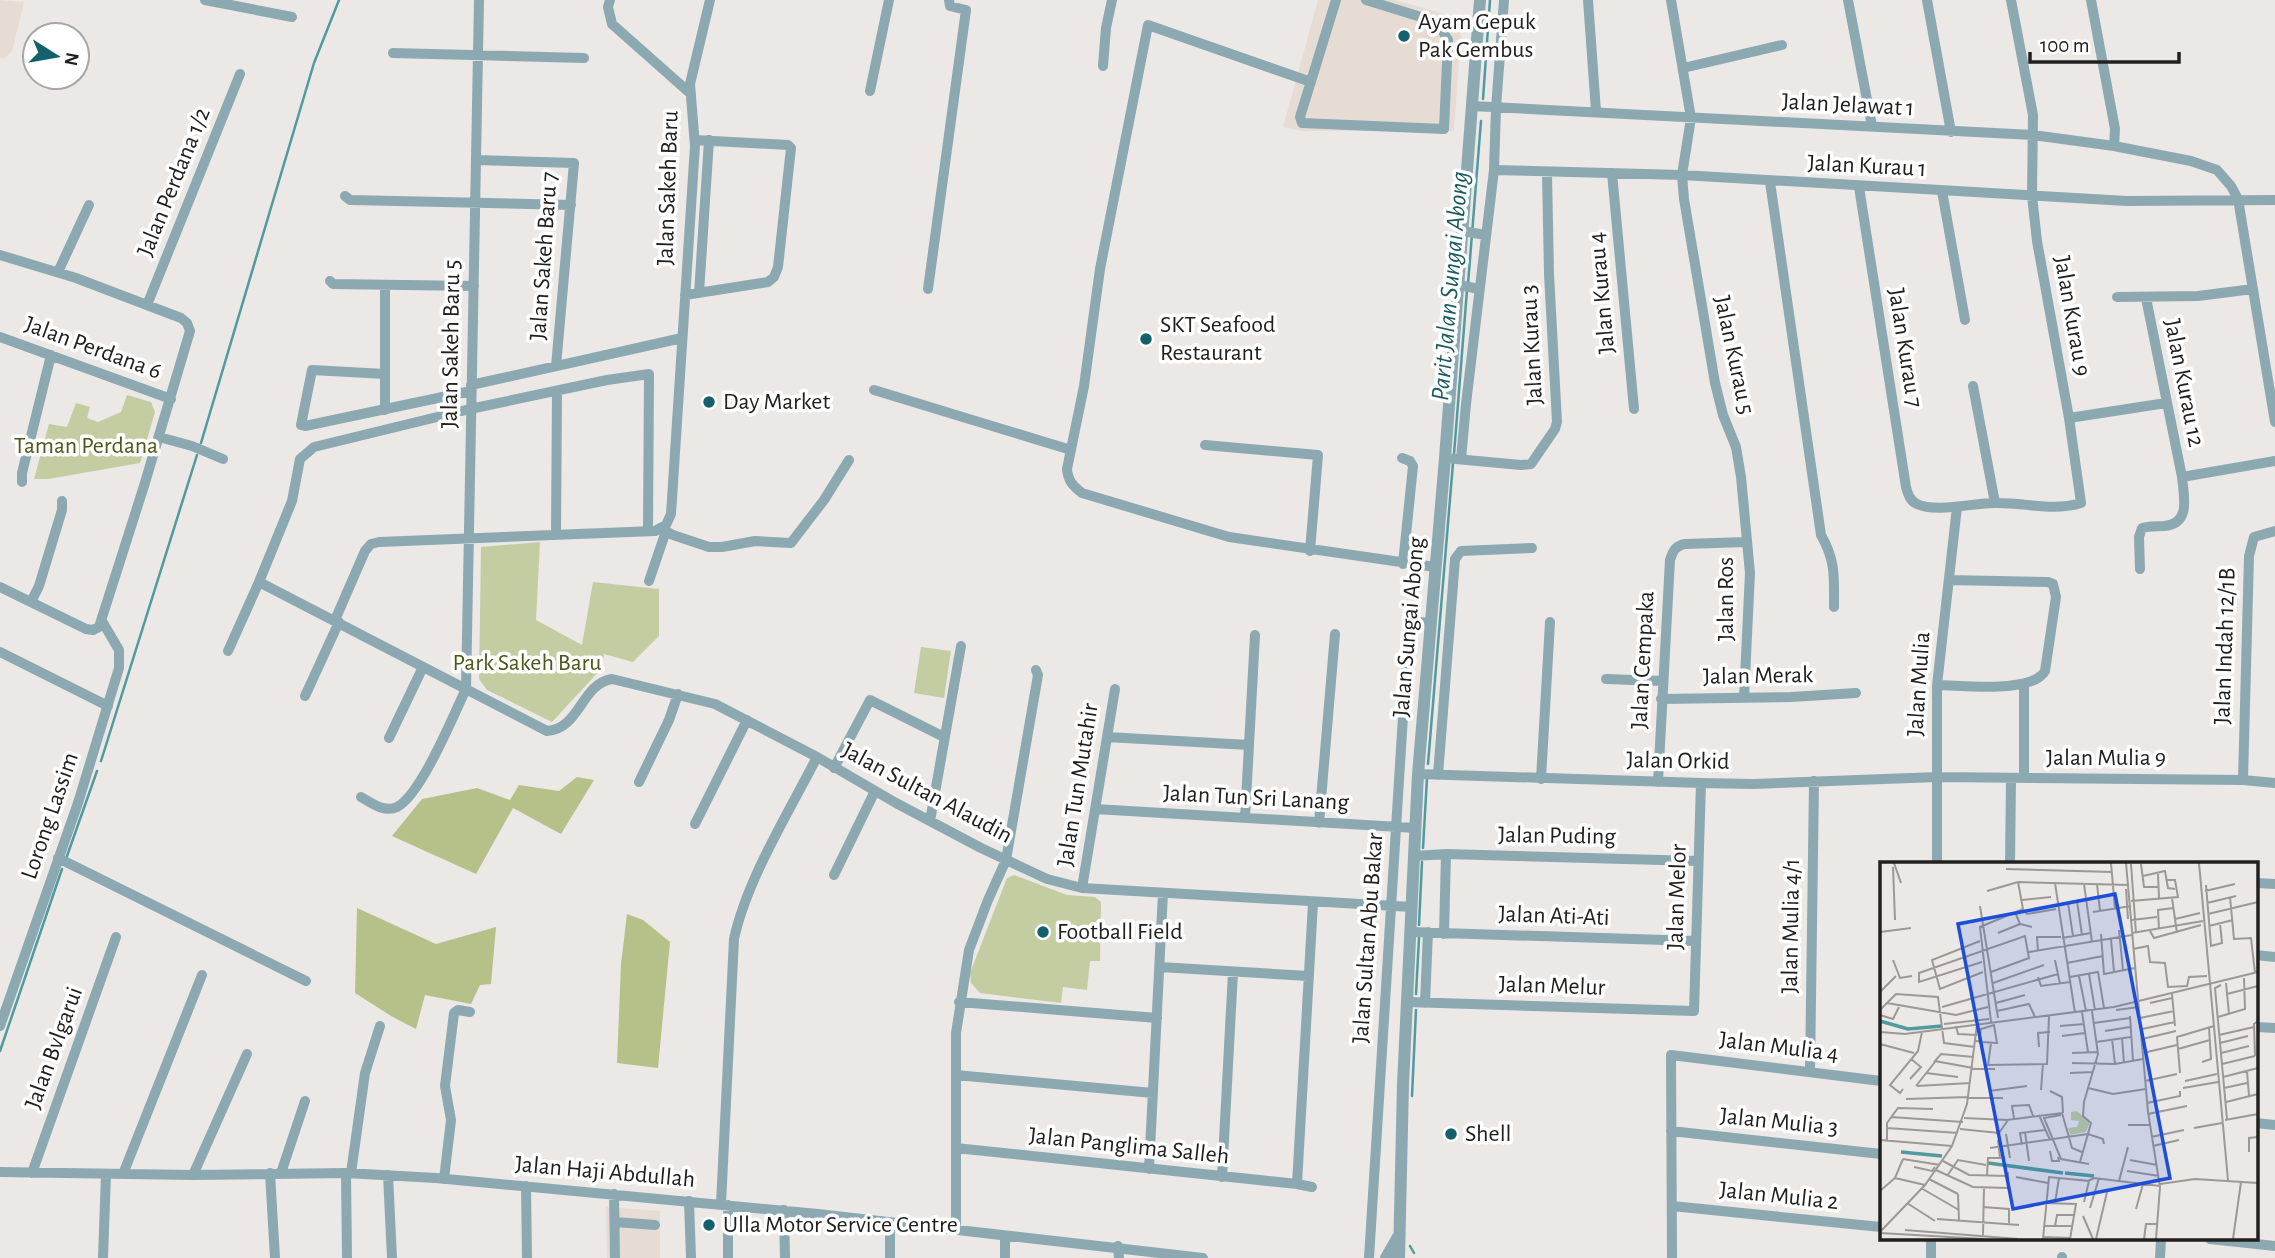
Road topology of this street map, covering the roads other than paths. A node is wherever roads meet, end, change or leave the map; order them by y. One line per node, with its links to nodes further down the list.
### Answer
1 (205, 0): 18 (street)
2 (479, 0): 22 (street, Jalan Sakeh Baru 5)
3 (610, 0): 29 (street)
4 (710, 0): 29 (street, Jalan Sakeh Baru)
5 (889, 0): 28 (street)
6 (949, 0): 62 (street)
7 (1112, 0): 24 (street)
8 (1336, 0): 27 (street)
9 (1366, 0): 27 (street)
10 (1504, 0): 31 (street)
11 (1588, 0): 32 (street)
12 (1671, 0): 25 (street, Jalan Kurau 5)
13 (1848, 0): 34 (street)
14 (1927, 0): 35 (street)
15 (2011, 0): 36 (street, Jalan Kurau 9)
16 (2091, 0): 39 (street)
17 (1476, 1): 30 (street, Jalan Sungai Abong)
18 (257, 5): 19 (street)
19 (292, 16)
20 (1782, 45): 25 (street)
21 (393, 53): 22 (street)
22 (478, 55): 23 (street); 40 (street, Jalan Sakeh Baru 5)
23 (583, 58)
24 (1103, 66)
25 (1683, 68): 33 (street, Jalan Kurau 5)
26 (240, 74): 68 (street, Jalan Perdana 1/2)
27 (1311, 82): 90 (street)
28 (870, 91)
29 (691, 94): 37 (street, Jalan Sakeh Baru)
30 (1472, 106): 31 (street, Jalan Jelawat 1); 55 (street, Jalan Sungai Abong)
31 (1496, 108): 32 (street, Jalan Jelawat 1); 41 (street)
32 (1596, 111): 33 (street, Jalan Jelawat 1)
33 (1691, 118): 34 (street, Jalan Jelawat 1); 44 (street, Jalan Kurau 5)
34 (1872, 126): 35 (street, Jalan Jelawat 1)
35 (1951, 132): 36 (street, Jalan Jelawat 1)
36 (2033, 135): 39 (street, Jalan Jelawat 1); 49 (street, Jalan Kurau 9)
37 (695, 140): 38 (street); 65 (street, Jalan Sakeh Baru)
38 (709, 141): 64 (street); 64 (street)
39 (2114, 146): 50 (street, Jalan Jelawat 1)
40 (476, 160): 52 (street, Jalan Sakeh Baru 5); 54 (street, Jalan Sakeh Baru 7)
41 (1494, 170): 42 (street, Jalan Kurau 1); 55 (street)
42 (1547, 173): 43 (street, Jalan Kurau 1); 94 (street, Jalan Kurau 3)
43 (1612, 173): 44 (street, Jalan Kurau 1); 84 (street, Jalan Kurau 4)
44 (1682, 175): 45 (street, Jalan Kurau 1); 106 (street, Jalan Kurau 5)
45 (1770, 182): 46 (street, Jalan Kurau 1); 117 (street)
46 (1859, 187): 47 (street, Jalan Kurau 1); 101 (street, Jalan Kurau 7)
47 (1942, 191): 49 (street, Jalan Kurau 1); 69 (street)
48 (345, 196): 52 (street)
49 (2032, 196): 50 (street, Jalan Kurau 1); 86 (street, Jalan Kurau 9)
50 (2238, 200): 51 (street, Jalan Kurau 1); 63 (street)
51 (2275, 200)
52 (475, 202): 54 (street); 60 (street, Jalan Sakeh Baru 5)
53 (89, 205): 57 (street)
54 (571, 205): 74 (street, Jalan Sakeh Baru 7)
55 (1474, 233): 61 (street, Jalan Sungai Abong); 61 (street)
56 (0, 255): 57 (street)
57 (58, 272): 68 (street)
58 (330, 281): 59 (street)
59 (385, 286): 60 (street); 75 (street)
60 (474, 286): 77 (street, Jalan Sakeh Baru 5)
61 (1469, 287): 72 (street, Jalan Sungai Abong); 72 (street)
62 (928, 289)
63 (2253, 289): 67 (street); 87 (street)
64 (699, 293): 65 (street)
65 (685, 295): 71 (street, Jalan Sakeh Baru)
66 (2117, 297): 67 (street)
67 (2146, 298): 82 (street, Jalan Kurau 12)
68 (147, 305): 80 (street)
69 (1965, 320)
70 (0, 337): 73 (street, Jalan Perdana 6)
71 (682, 338): 74 (street); 102 (street, Jalan Sakeh Baru)
72 (1463, 352): 81 (street, Jalan Sungai Abong)
73 (51, 355): 80 (street, Jalan Perdana 6); 98 (street)
74 (556, 366): 77 (street)
75 (385, 373): 85 (street); 85 (street)
76 (1973, 386): 100 (street)
77 (471, 388): 83 (street, Jalan Sakeh Baru 5); 85 (street)
78 (874, 390): 90 (street)
79 (557, 391): 83 (street); 102 (street); 104 (street)
80 (171, 399): 88 (street)
81 (1458, 403): 92 (street, Jalan Sungai Abong); 94 (street)
82 (2166, 403): 86 (street); 97 (street, Jalan Kurau 12)
83 (470, 409): 105 (street, Jalan Sakeh Baru 5); 114 (street)
84 (1634, 409)
85 (385, 410)
86 (2069, 418): 100 (street, Jalan Kurau 9)
87 (2275, 422)
88 (159, 437): 93 (street); 118 (street)
89 (1205, 445): 108 (street)
90 (1071, 450): 108 (street)
91 (1402, 458): 109 (street)
92 (1446, 458): 94 (street, Jalan Kurau 3); 110 (street, Jalan Sungai Abong)
93 (223, 459)
94 (1461, 459)
95 (849, 460): 102 (street)
96 (2275, 461): 97 (street)
97 (2182, 477): 111 (street, Jalan Kurau 12)
98 (22, 482)
99 (62, 501): 116 (street)
100 (1995, 503): 101 (street)
101 (1956, 507): 112 (street, Jalan Mulia)
102 (658, 530): 104 (street); 113 (street, Jalan Sakeh Baru)
103 (2275, 531): 154 (street, Jalan Indah 12/1B)
104 (556, 534): 105 (street)
105 (470, 538): 119 (street); 134 (street, Jalan Sakeh Baru 5)
106 (1746, 542): 130 (street, Jalan Cempaka); 138 (street, Jalan Ros)
107 (1532, 548): 149 (street)
108 (1310, 551): 109 (street)
109 (1403, 564): 110 (street)
110 (1435, 567): 121 (street, Jalan Sungai Abong)
111 (2140, 569)
112 (1949, 580): 131 (street, Jalan Mulia); 132 (street)
113 (649, 581)
114 (259, 582): 119 (street); 125 (street)
115 (0, 587): 116 (street)
116 (31, 602): 118 (street)
117 (1833, 607)
118 (102, 621): 140 (street, Lorong Lassim)
119 (337, 621): 127 (street); 137 (street)
120 (1550, 622): 152 (street)
121 (1430, 623): 148 (street, Jalan Sungai Abong); 167 (street, Jalan Sultan Abu Bakar)
122 (1335, 634): 165 (street)
123 (1255, 635): 145 (street)
124 (961, 646): 142 (street)
125 (228, 651)
126 (0, 652): 140 (street)
127 (423, 667): 134 (street); 144 (street)
128 (1036, 670): 172 (street)
129 (1606, 678): 130 (street)
130 (1662, 681): 139 (street, Jalan Cempaka)
131 (1937, 685): 132 (street); 150 (street, Jalan Mulia)
132 (2024, 685): 151 (street)
133 (1115, 689): 143 (street, Jalan Tun Mutahir)
134 (466, 690): 136 (street, Jalan Sultan Alaudin); 161 (street)
135 (1856, 693): 138 (street, Jalan Merak)
136 (678, 694): 141 (street, Jalan Sultan Alaudin); 156 (street)
137 (305, 696)
138 (1744, 698): 139 (street, Jalan Merak)
139 (1661, 699): 157 (street, Jalan Cempaka)
140 (108, 706): 171 (street, Lorong Lassim)
141 (747, 720): 146 (street, Jalan Sultan Alaudin); 166 (street)
142 (944, 737): 147 (street); 164 (street)
143 (1107, 737): 145 (street); 162 (street, Jalan Tun Mutahir)
144 (389, 738)
145 (1249, 745): 163 (street)
146 (817, 757): 147 (street, Jalan Sultan Alaudin); 225 (street)
147 (834, 768): 160 (street, Jalan Sultan Alaudin)
148 (1418, 774): 149 (street, Jalan Orkid); 168 (street, Jalan Sungai Abong)
149 (1438, 775): 152 (street, Jalan Orkid)
150 (1937, 777): 153 (street, Jalan Mulia 9); 155 (street, Jalan Orkid); 174 (street, Jalan Mulia)
151 (2024, 778): 153 (street, Jalan Mulia 9); 154 (street, Jalan Mulia 9)
152 (1541, 779): 157 (street, Jalan Orkid)
153 (2011, 779): 175 (street)
154 (2243, 780): 159 (street, Jalan Mulia 9)
155 (1814, 781): 158 (street, Jalan Orkid); 201 (street, Jalan Mulia 4/1)
156 (639, 782)
157 (1658, 782): 158 (street, Jalan Orkid)
158 (1701, 783): 173 (street, Jalan Melor)
159 (2275, 783)
160 (875, 791): 164 (street, Jalan Sultan Alaudin); 176 (street)
161 (361, 797)
162 (1095, 810): 163 (street, Jalan Tun Sri Lanang); 177 (street, Jalan Tun Mutahir)
163 (1245, 818): 165 (street, Jalan Tun Sri Lanang)
164 (930, 821): 172 (street, Jalan Sultan Alaudin)
165 (1319, 823): 167 (street, Jalan Tun Sri Lanang)
166 (695, 824)
167 (1396, 828): 168 (street, Jalan Tun Sri Lanang); 180 (street, Jalan Sultan Abu Bakar)
168 (1416, 828): 170 (street, Jalan Sungai Abong)
169 (1446, 854): 170 (street, Jalan Puding); 173 (street, Jalan Puding); 184 (street)
170 (1414, 856): 181 (street, Jalan Sungai Abong)
171 (58, 858): 191 (street); 198 (street, Lorong Lassim)
172 (1006, 860): 177 (street, Jalan Sultan Alaudin); 192 (street)
173 (1698, 861): 186 (street, Jalan Melor)
174 (1937, 862)
175 (2010, 862)
176 (834, 875)
177 (1082, 888): 178 (street, Jalan Sultan Alaudin)
178 (1163, 893): 179 (street, Jalan Sultan Alaudin); 187 (street)
179 (1313, 903): 180 (street, Jalan Sultan Alaudin); 190 (street)
180 (1391, 906): 181 (street, Jalan Sultan Alaudin); 254 (street, Jalan Sultan Abu Bakar)
181 (1412, 907): 182 (street, Jalan Sungai Abong)
182 (1411, 932): 183 (street, Jalan Ati-Ati); 193 (street, Jalan Sungai Abong)
183 (1428, 932): 184 (street, Jalan Ati-Ati); 194 (street)
184 (1444, 934): 186 (street, Jalan Ati-Ati)
185 (116, 937): 211 (street, Jalan Bvlgarui)
186 (1696, 941): 195 (street, Jalan Melor)
187 (1160, 967): 188 (street); 197 (street)
188 (1233, 972): 190 (street); 218 (street)
189 (202, 975): 215 (street)
190 (1308, 976): 220 (street)
191 (306, 981)
192 (959, 1002): 197 (street); 202 (street)
193 (1408, 1002): 194 (street, Jalan Melur); 233 (street, Jalan Sungai Abong)
194 (1425, 1003): 195 (street, Jalan Melur)
195 (1695, 1011)
196 (470, 1012): 219 (street)
197 (1157, 1018): 204 (street)
198 (0, 1026)
199 (380, 1026): 213 (street)
200 (247, 1054): 216 (street)
201 (1810, 1072): 203 (street, Jalan Mulia 4); 206 (street, Jalan Mulia 4)
202 (956, 1075): 204 (street); 207 (street)
203 (1880, 1081)
204 (1153, 1093): 209 (street)
205 (305, 1101): 212 (street)
206 (1671, 1131): 208 (street, Jalan Mulia 3); 226 (street)
207 (956, 1148): 209 (street, Jalan Panglima Salleh); 232 (street)
208 (1880, 1154)
209 (1149, 1169): 218 (street, Jalan Panglima Salleh)
210 (0, 1172): 211 (street, Jalan Haji Abdullah)
211 (32, 1173): 214 (street, Jalan Haji Abdullah)
212 (276, 1173): 213 (street, Jalan Haji Abdullah); 216 (street, Jalan Haji Abdullah); 242 (street)
213 (348, 1173): 217 (street, Jalan Haji Abdullah); 243 (street)
214 (106, 1174): 215 (street, Jalan Haji Abdullah); 241 (street)
215 (122, 1174): 216 (street, Jalan Haji Abdullah)
216 (193, 1175)
217 (388, 1175): 219 (street, Jalan Haji Abdullah); 244 (street)
218 (1222, 1177): 220 (street, Jalan Panglima Salleh)
219 (444, 1179): 221 (street, Jalan Haji Abdullah)
220 (1297, 1184): 222 (street, Jalan Panglima Salleh)
221 (526, 1186): 223 (street, Jalan Haji Abdullah); 245 (street)
222 (1312, 1188)
223 (614, 1194): 224 (street, Jalan Haji Abdullah); 228 (street)
224 (689, 1201): 225 (street, Jalan Haji Abdullah); 247 (street)
225 (724, 1205): 227 (street, Jalan Haji Abdullah); 248 (street)
226 (1672, 1206): 231 (street, Jalan Mulia 2); 258 (street)
227 (784, 1210): 229 (street, Jalan Haji Abdullah); 249 (street)
228 (615, 1222): 230 (street); 246 (street)
229 (890, 1222): 232 (street, Jalan Haji Abdullah); 250 (street)
230 (655, 1225)
231 (1880, 1227)
232 (956, 1230): 234 (street, Jalan Haji Abdullah)
233 (1400, 1231): 255 (street); 256 (street, Jalan Sungai Abong); 257 (street)
234 (1005, 1236): 239 (street, Jalan Haji Abdullah); 251 (street)
235 (1931, 1240): 259 (street)
236 (2161, 1240): 260 (street)
237 (2221, 1240): 238 (street)
238 (2275, 1245)
239 (1118, 1247): 240 (street, Jalan Haji Abdullah); 252 (street)
240 (1191, 1257): 253 (street, Jalan Haji Abdullah)
241 (103, 1258)
242 (275, 1258)
243 (347, 1258)
244 (392, 1258)
245 (527, 1258)
246 (615, 1258)
247 (691, 1258)
248 (728, 1258)
249 (785, 1258)
250 (890, 1258)
251 (1006, 1258)
252 (1119, 1258)
253 (1203, 1258)
254 (1369, 1258)
255 (1386, 1258)
256 (1399, 1258)
257 (1407, 1258)
258 (1672, 1258)
259 (1931, 1258)
260 (2160, 1258)

